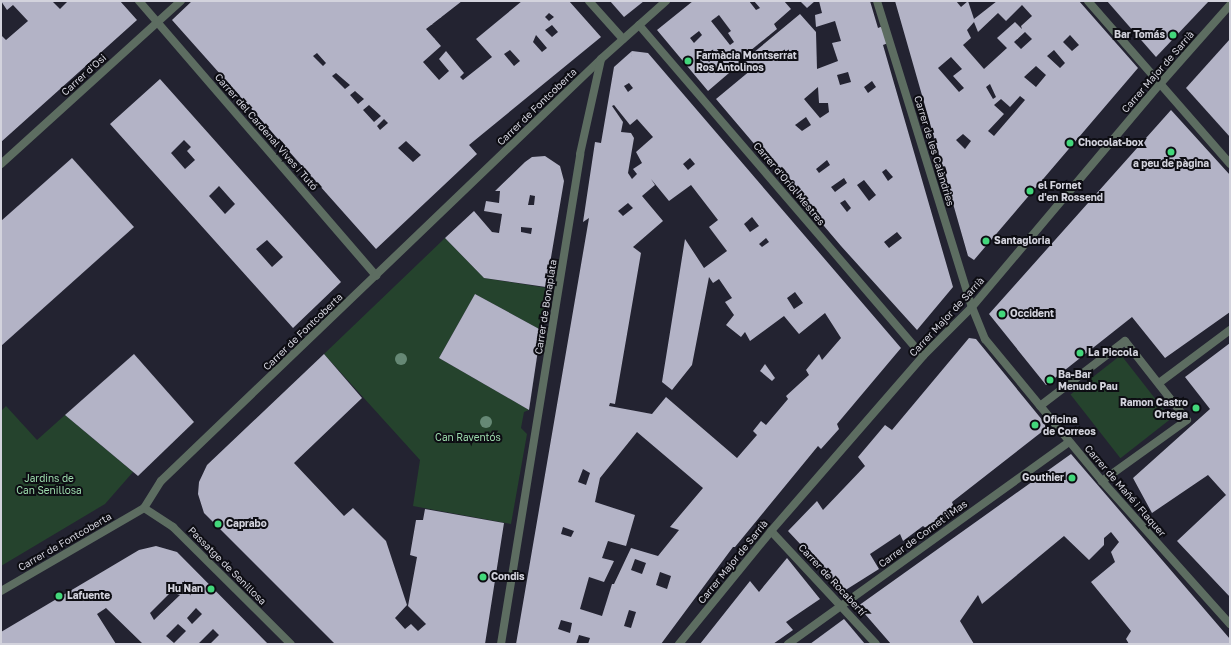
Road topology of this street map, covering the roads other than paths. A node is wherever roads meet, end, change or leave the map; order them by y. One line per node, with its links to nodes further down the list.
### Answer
1 (139, 1): 8 (street, Carrer del Cardenal Vives i Tutó)
2 (181, 1): 8 (street, Carrer d'Osi)
3 (589, 1): 10 (street)
4 (666, 1): 9 (street)
5 (877, 1): 16 (street, Carrer de les Calàndries)
6 (1088, 1): 12 (street)
7 (1230, 5): 12 (street, Carrer Major de Sarrià)
8 (158, 22): 13 (street, Carrer d'Osi); 15 (street, Carrer del Cardenal Vives i Tutó)
9 (639, 25): 10 (street); 18 (street, Carrer d'Oriol Mestres)
10 (623, 39): 11 (street)
11 (601, 59): 15 (street, Carrer de Fontcoberta); 29 (street, Carrer de Bonaplata)
12 (1160, 84): 14 (street); 16 (street, Carrer Major de Sarrià)
13 (1, 164)
14 (1230, 164)
15 (376, 276): 23 (street, Carrer de Fontcoberta)
16 (972, 307): 18 (street, Carrer Major de Sarrià); 20 (street, Carrer de Mañé i Flaquer)
17 (1230, 330): 19 (street)
18 (923, 356): 24 (street, Carrer Major de Sarrià)
19 (1159, 383): 20 (street); 22 (street)
20 (1040, 406): 21 (street, Carrer de Mañé i Flaquer)
21 (1069, 442): 22 (street, Carrer de Mañé i Flaquer); 26 (street, Carrer de Cornet i Mas)
22 (1102, 482): 27 (street, Carrer de Mañé i Flaquer)
23 (144, 508): 25 (street, Carrer de Fontcoberta); 28 (street, Passatge de Senillosa)
24 (771, 531): 26 (street, Carrer de Rocabertí); 30 (street, Carrer Major de Sarrià)
25 (1, 591)
26 (842, 605): 31 (street, Carrer de Cornet i Mas); 32 (street, Carrer de Rocabertí)
27 (1230, 624)
28 (291, 644)
29 (501, 644)
30 (679, 644)
31 (788, 644)
32 (876, 644)

